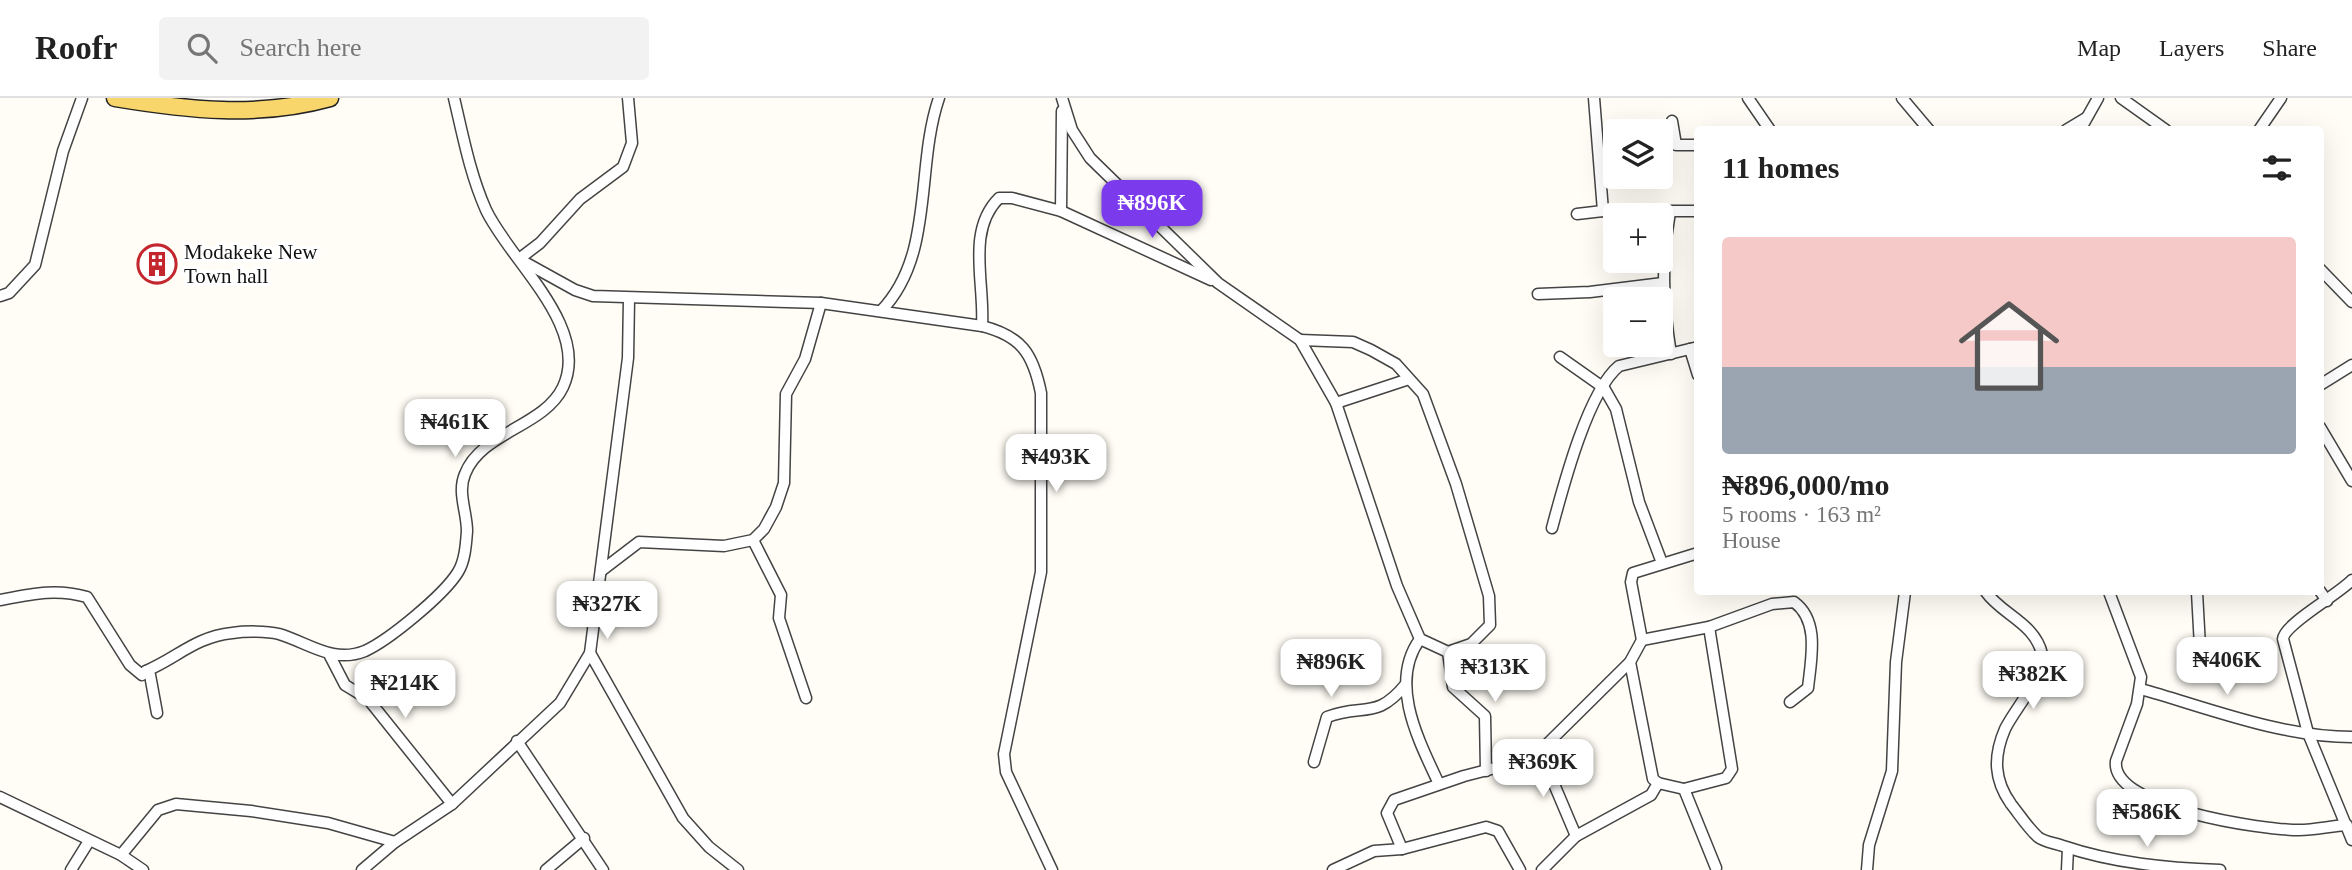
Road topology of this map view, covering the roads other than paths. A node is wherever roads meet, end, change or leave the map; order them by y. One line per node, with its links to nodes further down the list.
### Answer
1 (82, 98): 35 (street)
2 (115, 98): 3 (main road)
3 (330, 98)
4 (454, 98): 28 (street)
5 (628, 98): 28 (street)
6 (939, 98): 39 (street)
7 (1594, 98): 24 (street)
8 (1748, 98): 15 (street)
9 (1902, 98): 16 (street)
10 (2098, 98): 14 (street)
11 (2121, 98): 19 (street)
12 (2281, 98): 20 (street)
13 (1062, 100): 23 (street); 31 (street)
14 (2086, 118): 17 (street); 18 (street)
15 (1767, 126)
16 (1926, 126)
17 (2073, 126)
18 (2082, 126)
19 (2160, 126)
20 (2262, 126)
21 (1673, 127): 22 (street)
22 (1694, 145)
23 (1061, 211): 31 (street); 40 (street)
24 (1603, 211): 27 (street)
25 (1694, 211): 26 (street)
26 (1673, 212)
27 (1577, 214)
28 (519, 259): 36 (street); 72 (street)
29 (1664, 273): 32 (street)
30 (2324, 273): 37 (street)
31 (1218, 283): 41 (street)
32 (1663, 283): 33 (street); 34 (street)
33 (1663, 287)
34 (1538, 294)
35 (0, 296)
36 (629, 299): 38 (street); 57 (street)
37 (2352, 302)
38 (821, 303): 39 (street); 54 (street)
39 (881, 311): 40 (street)
40 (982, 326): 109 (street)
41 (1300, 340): 47 (street); 50 (street)
42 (1694, 348): 43 (street)
43 (1673, 354)
44 (1560, 357): 49 (street)
45 (1662, 357): 49 (street)
46 (2352, 365): 48 (street)
47 (1409, 379): 50 (street); 70 (street)
48 (2324, 382)
49 (1604, 388): 53 (street); 56 (street)
50 (1336, 403): 67 (street)
51 (2324, 434): 52 (street)
52 (2352, 481)
53 (1552, 527)
54 (753, 540): 57 (street); 77 (street)
55 (1694, 553): 56 (street)
56 (1661, 563): 68 (street)
57 (601, 571): 71 (street)
58 (2352, 580): 65 (street)
59 (1905, 595): 113 (street)
60 (1988, 595): 99 (street)
61 (2110, 595): 76 (street)
62 (2197, 595): 69 (street)
63 (2323, 595): 65 (street)
64 (0, 600): 74 (street)
65 (2328, 601): 80 (street)
66 (1709, 627): 68 (street); 78 (street); 90 (street)
67 (1420, 639): 70 (street); 75 (street)
68 (1642, 640): 73 (street)
69 (2200, 648)
70 (1448, 652): 87 (street)
71 (590, 653): 83 (street); 108 (street)
72 (330, 656): 74 (street); 92 (street)
73 (1630, 662): 85 (street); 88 (street)
74 (146, 671): 79 (street)
75 (1406, 684): 86 (street); 89 (street)
76 (2141, 689): 80 (street); 93 (street)
77 (806, 698)
78 (1790, 702)
79 (157, 713)
80 (2308, 733): 81 (street); 84 (street)
81 (2329, 737): 82 (street); 84 (street)
82 (2352, 737)
83 (517, 741): 92 (street); 95 (street)
84 (2314, 746): 93 (street)
85 (1540, 751): 87 (street); 94 (street)
86 (1314, 762)
87 (1486, 771): 89 (street)
88 (1658, 783): 90 (street); 94 (street)
89 (1439, 785): 100 (street)
90 (1684, 789): 102 (street)
91 (0, 797): 97 (street)
92 (453, 804): 98 (street)
93 (2347, 825): 96 (street)
94 (1576, 836): 112 (street)
95 (584, 838): 106 (street); 107 (street)
96 (2352, 840)
97 (89, 841): 101 (street); 103 (street)
98 (395, 842): 101 (street); 105 (street)
99 (2068, 848): 114 (street); 115 (street)
100 (1402, 849): 110 (street); 111 (street)
101 (121, 855): 104 (street)
102 (1716, 868)
103 (71, 870)
104 (143, 870)
105 (362, 870)
106 (546, 870)
107 (603, 870)
108 (738, 870)
109 (1052, 870)
110 (1333, 870)
111 (1520, 870)
112 (1542, 870)
113 (1867, 870)
114 (2067, 870)
115 (2220, 870)

